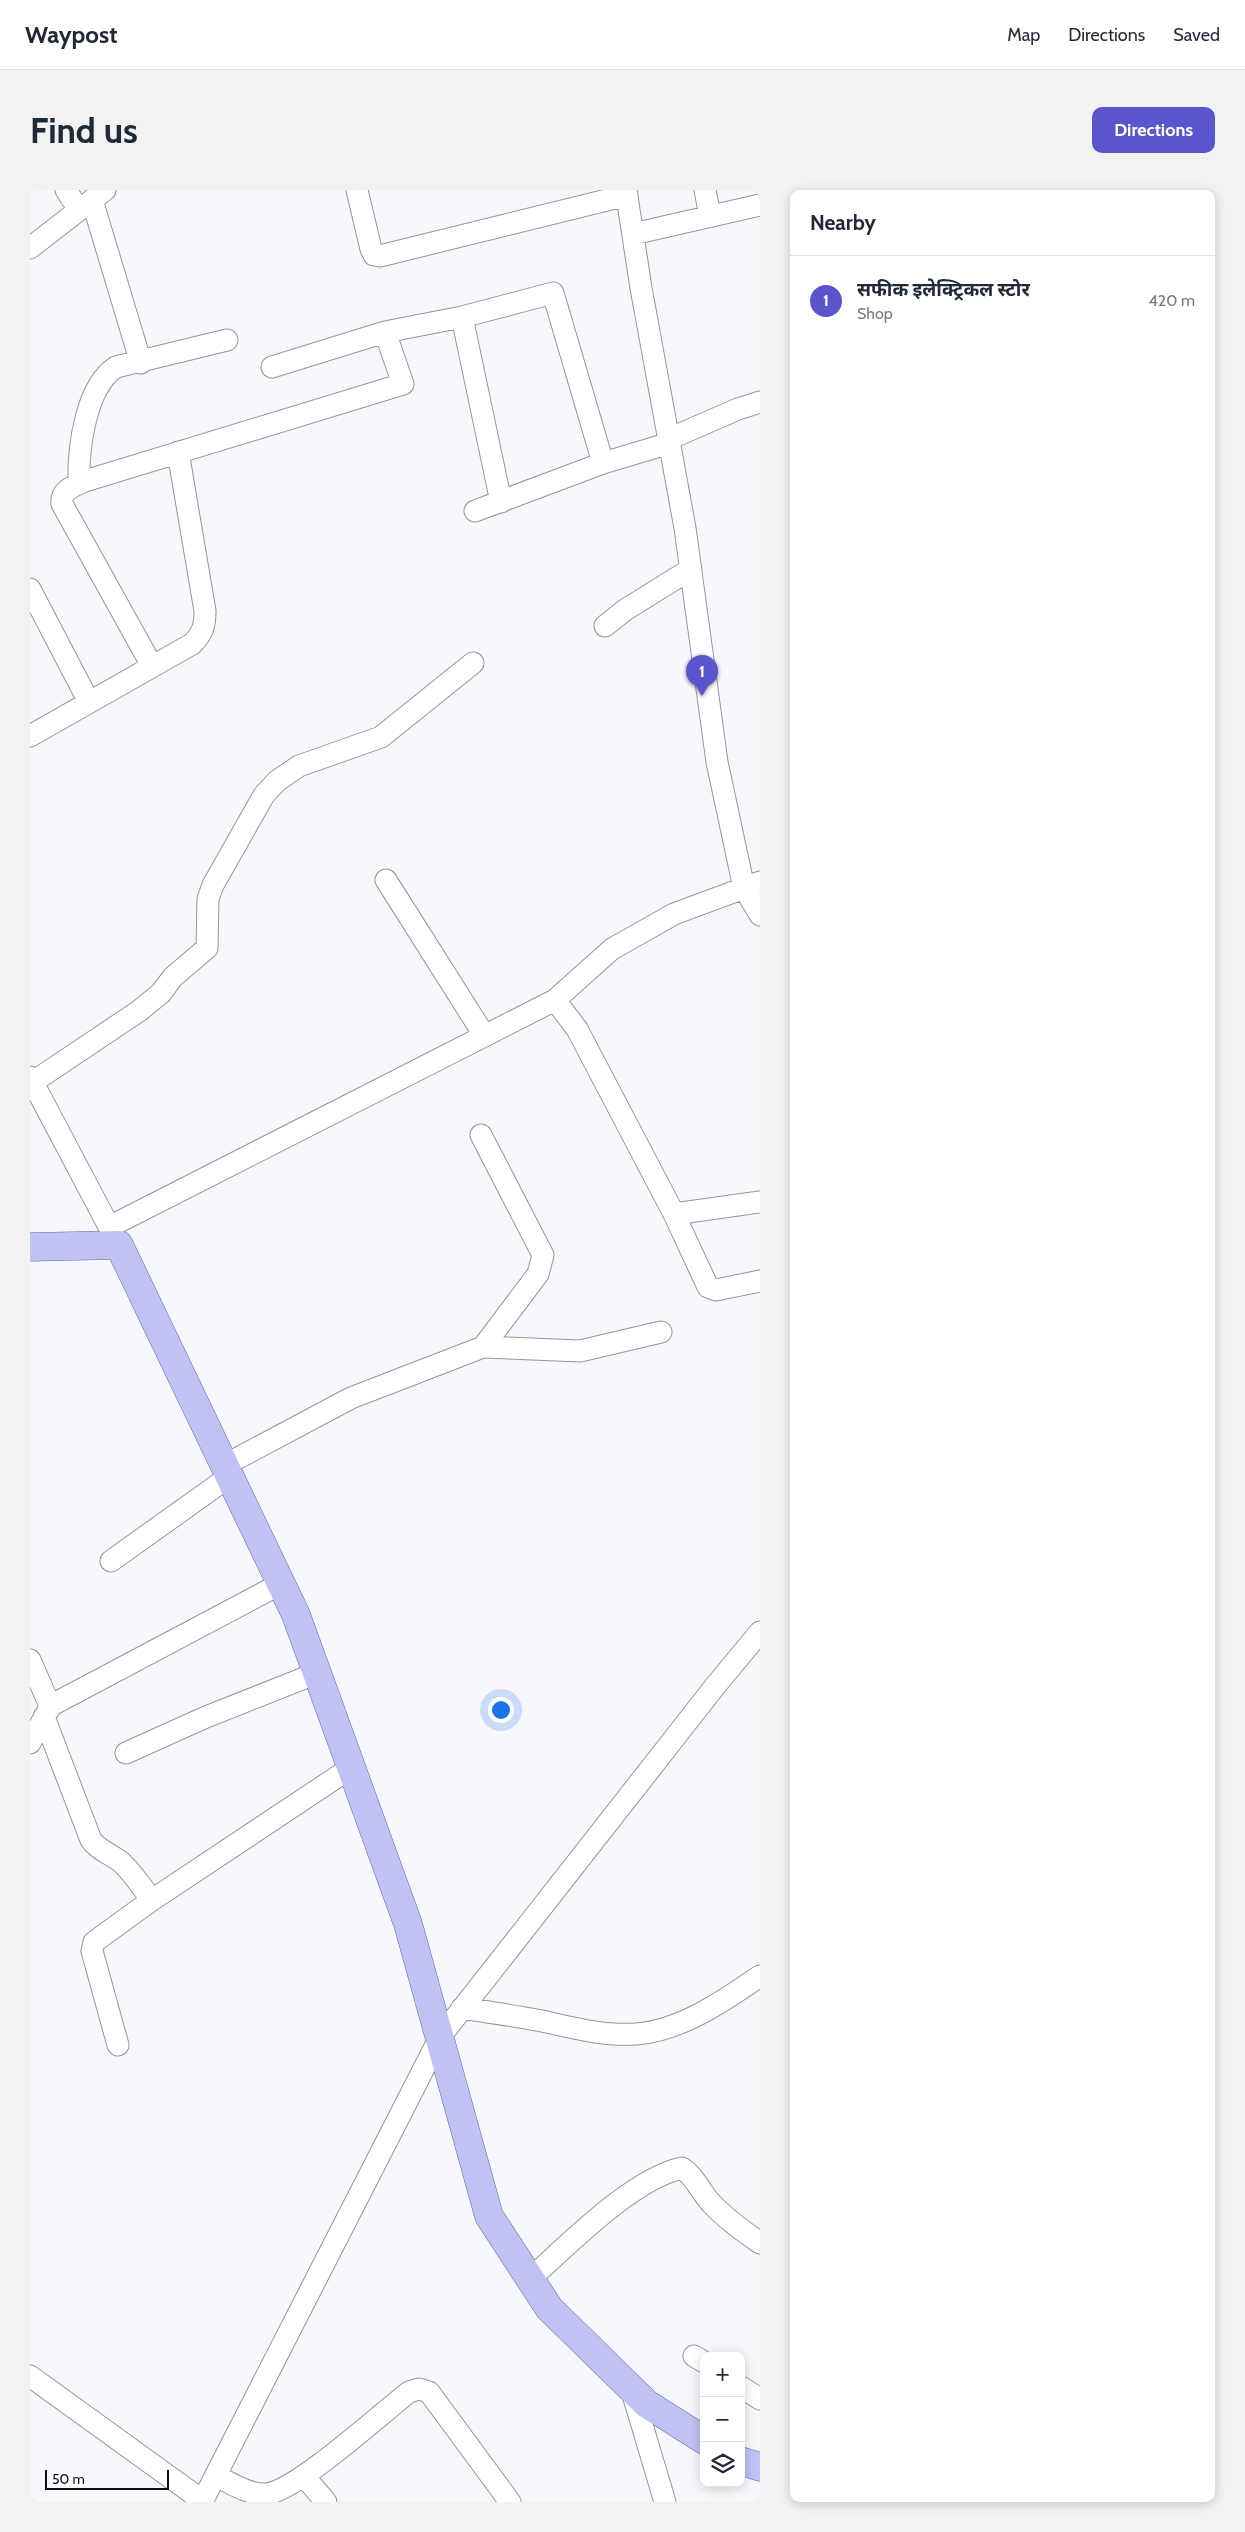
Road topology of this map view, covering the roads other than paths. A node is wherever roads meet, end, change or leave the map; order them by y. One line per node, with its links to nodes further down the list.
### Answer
1 (66, 190): 5 (street)
2 (356, 190): 4 (street)
3 (705, 190): 7 (street)
4 (627, 192): 8 (street)
5 (92, 200): 9 (street); 13 (street)
6 (760, 205): 7 (street)
7 (710, 216): 8 (street)
8 (633, 234): 16 (street)
9 (30, 248)
10 (462, 317): 11 (street); 18 (street); 20 (street)
11 (384, 332): 14 (street); 17 (street)
12 (227, 340): 13 (street)
13 (141, 363): 19 (street)
14 (272, 367)
15 (760, 402): 16 (street)
16 (669, 441): 18 (street); 22 (street)
17 (178, 452): 19 (street); 26 (street)
18 (603, 463): 20 (street)
19 (79, 483): 26 (street)
20 (502, 502): 21 (street)
21 (475, 511)
22 (691, 569): 24 (street); 30 (street)
23 (30, 589): 27 (street)
24 (605, 626)
25 (473, 663): 34 (street)
26 (152, 666): 27 (street)
27 (89, 702): 28 (street)
28 (30, 736)
29 (386, 880): 33 (street)
30 (752, 885): 31 (street); 32 (street)
31 (760, 915)
32 (555, 1000): 33 (street); 37 (street)
33 (484, 1035): 38 (street)
34 (31, 1080): 38 (street)
35 (480, 1135): 42 (street)
36 (760, 1202): 37 (street)
37 (674, 1214): 40 (street)
38 (114, 1236): 39 (main road); 43 (main road)
39 (30, 1247)
40 (760, 1281)
41 (661, 1332): 42 (street)
42 (483, 1347): 43 (street)
43 (227, 1471): 44 (street); 45 (main road)
44 (111, 1561)
45 (282, 1583): 48 (main road); 49 (street)
46 (760, 1632): 55 (street)
47 (30, 1660): 49 (street)
48 (318, 1673): 51 (street); 52 (main road)
49 (47, 1712): 50 (street); 53 (street)
50 (30, 1743)
51 (126, 1753)
52 (352, 1768): 53 (street); 56 (main road)
53 (152, 1900): 57 (street)
54 (760, 1976): 55 (street)
55 (462, 2008): 56 (street)
56 (440, 2037): 59 (main road); 67 (street)
57 (118, 2045)
58 (760, 2243): 59 (street)
59 (530, 2279): 61 (main road)
60 (30, 2376): 69 (street)
61 (631, 2388): 64 (main road); 72 (street)
62 (745, 2390): 63 (street)
63 (760, 2399)
64 (700, 2437)
65 (745, 2462): 66 (main road)
66 (760, 2467)
67 (216, 2476): 68 (street); 69 (street)
68 (304, 2476): 70 (street); 71 (street)
69 (203, 2502)
70 (326, 2502)
71 (510, 2502)
72 (666, 2502)

